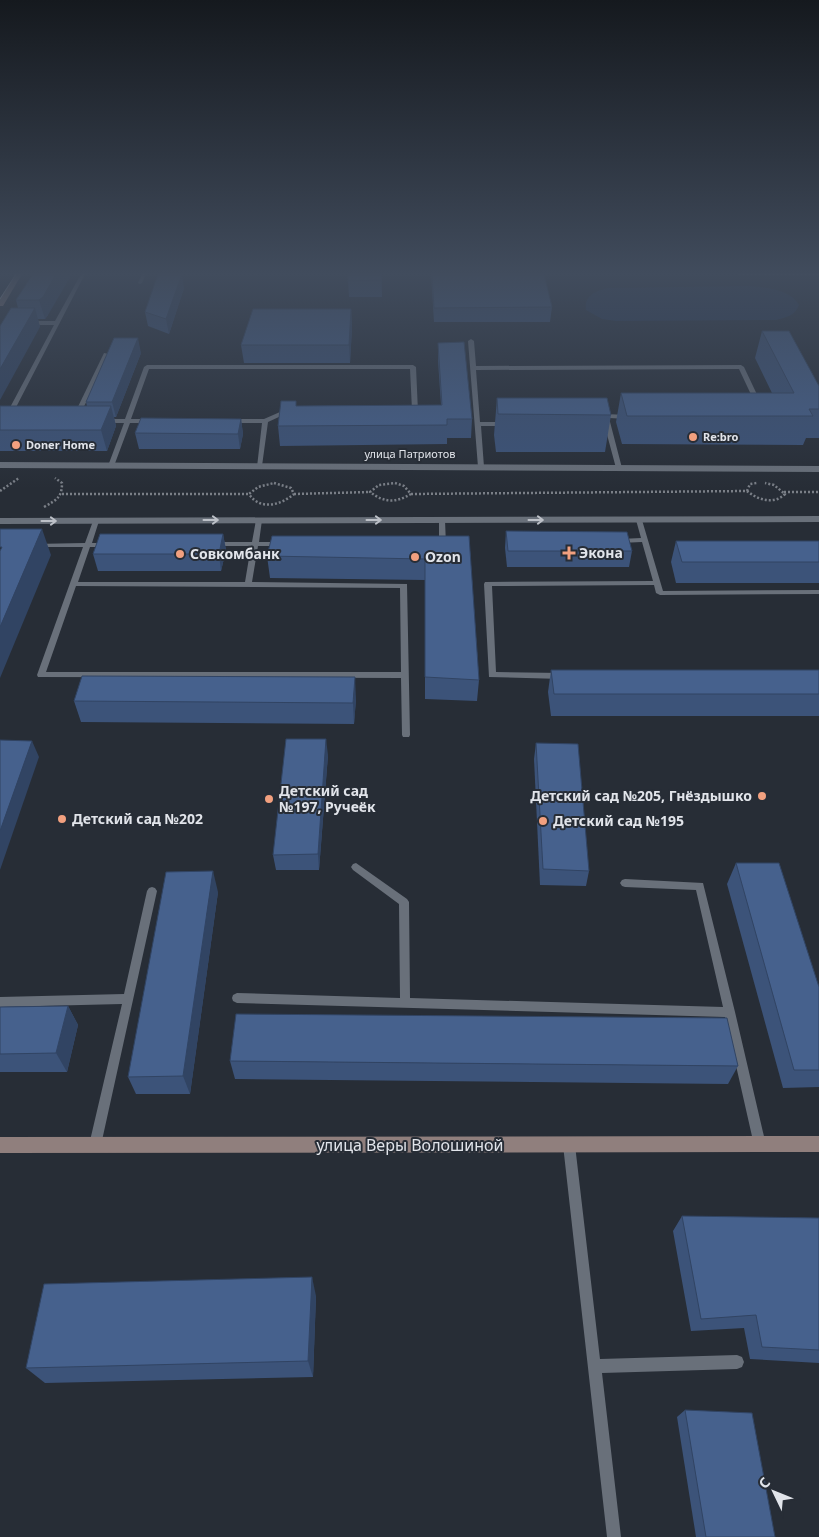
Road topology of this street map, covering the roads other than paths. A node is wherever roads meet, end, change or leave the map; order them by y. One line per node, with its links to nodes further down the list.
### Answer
1 (45, 346): 12 (lane)
2 (471, 346): 4 (lane)
3 (106, 354): 10 (lane)
4 (473, 368): 5 (lane); 18 (lane)
5 (761, 409)
6 (406, 412): 17 (lane)
7 (299, 414): 16 (lane)
8 (635, 417): 21 (lane)
9 (65, 420): 10 (lane)
10 (75, 420): 11 (lane)
11 (84, 420)
12 (16, 421)
13 (101, 421): 17 (lane)
14 (156, 421): 17 (lane)
15 (226, 421): 16 (lane)
16 (265, 421): 24 (lane)
17 (127, 422): 23 (lane)
18 (478, 424): 19 (lane); 25 (lane)
19 (518, 424)
20 (597, 424): 21 (lane)
21 (607, 424): 26 (lane)
22 (0, 465): 23 (street, улица Патриотов)
23 (111, 466): 24 (street, улица Патриотов)
24 (259, 466): 25 (street, улица Патриотов)
25 (481, 467): 26 (street, улица Патриотов)
26 (619, 468): 27 (street, улица Патриотов)
27 (819, 468)
28 (819, 519): 31 (street)
29 (260, 520): 30 (street, one-way to 30); 33 (street, one-way to 29); 37 (lane)
30 (442, 520): 31 (street, one-way to 31); 42 (lane)
31 (639, 520): 35 (lane)
32 (0, 521): 33 (street, one-way to 33)
33 (96, 521): 40 (lane)
34 (615, 540): 35 (lane)
35 (644, 540): 43 (lane)
36 (206, 544): 37 (lane)
37 (255, 544): 38 (lane); 45 (lane)
38 (285, 544)
39 (29, 545): 40 (lane)
40 (87, 545): 41 (lane); 44 (lane)
41 (117, 545)
42 (433, 545)
43 (656, 583): 46 (lane); 48 (lane)
44 (74, 584): 45 (lane); 47 (lane)
45 (248, 584): 47 (lane)
46 (819, 592)
47 (405, 675): 49 (lane)
48 (571, 676)
49 (406, 735)
50 (356, 867): 56 (lane)
51 (626, 883): 57 (lane)
52 (152, 891): 54 (lane)
53 (237, 998): 56 (lane)
54 (128, 999): 55 (lane); 60 (lane)
55 (0, 1002)
56 (405, 1003): 57 (lane)
57 (730, 1012): 62 (lane)
58 (819, 1144): 62 (street, улица Веры Волошиной)
59 (0, 1145): 60 (street, улица Веры Волошиной)
60 (95, 1145): 61 (street, улица Веры Волошиной)
61 (569, 1145): 62 (street, улица Веры Волошиной); 64 (lane)
62 (760, 1145)
63 (737, 1362): 64 (lane)
64 (596, 1366): 65 (lane)
65 (614, 1537)

